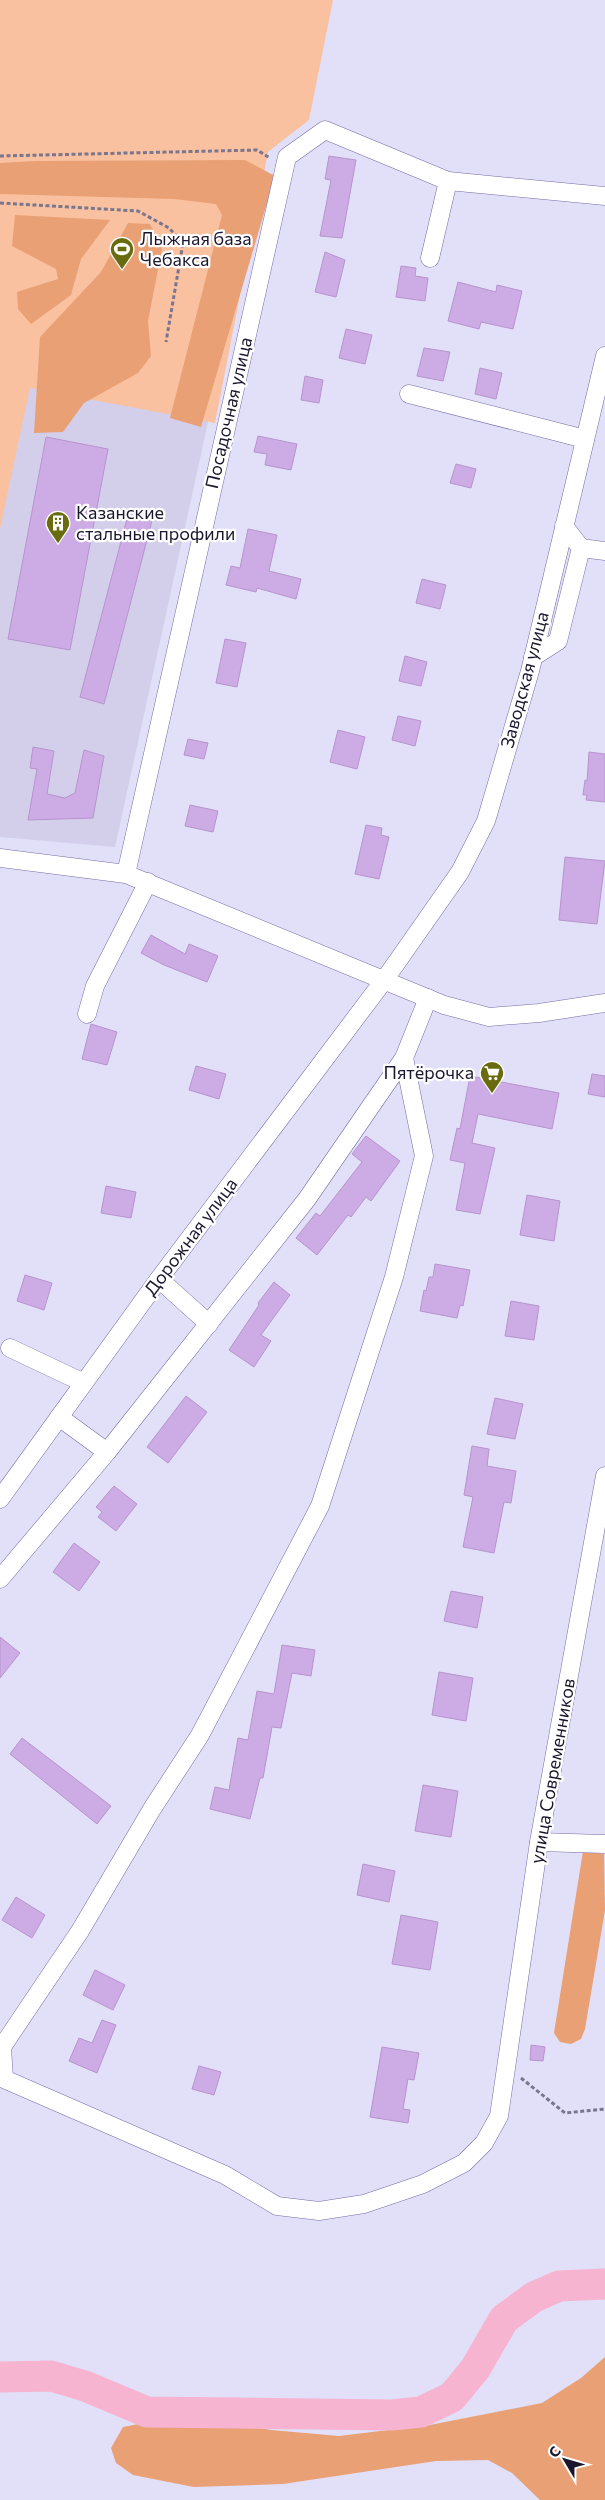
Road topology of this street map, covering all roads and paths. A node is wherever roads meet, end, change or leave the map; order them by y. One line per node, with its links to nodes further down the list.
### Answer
1 (0, 156): 2 (path)
2 (286, 162): 3 (street); 16 (street, Посадочная улица)
3 (448, 181): 4 (street); 6 (street)
4 (605, 196)
5 (0, 203): 7 (path)
6 (430, 258)
7 (166, 342)
8 (605, 356): 10 (street, Заводская улица)
9 (409, 394): 10 (street)
10 (585, 439): 11 (street, Заводская улица)
11 (564, 526): 12 (street); 14 (street, Заводская улица)
12 (581, 548): 13 (street); 14 (street)
13 (605, 551)
14 (533, 657): 18 (street, Заводская улица)
15 (0, 858): 16 (street)
16 (126, 874): 17 (street)
17 (148, 882): 18 (street); 21 (street)
18 (385, 979): 19 (street); 23 (street, Дорожная улица)
19 (428, 998): 20 (street); 22 (street)
20 (605, 1003)
21 (86, 1014)
22 (404, 1058): 24 (street); 35 (street, улица Современников)
23 (159, 1279): 24 (street); 26 (street, Дорожная улица)
24 (209, 1324): 28 (street)
25 (10, 1348): 26 (street)
26 (84, 1383): 27 (street, Дорожная улица)
27 (59, 1417): 28 (street); 30 (street, Дорожная улица)
28 (107, 1452): 32 (street)
29 (605, 1476): 31 (street, улица Современников)
30 (0, 1499)
31 (601, 1518): 33 (street, улица Современников)
32 (0, 1579)
33 (539, 1842): 34 (street); 35 (street, улица Современников)
34 (605, 1844)
35 (506, 2066): 36 (path)
36 (605, 2109)

